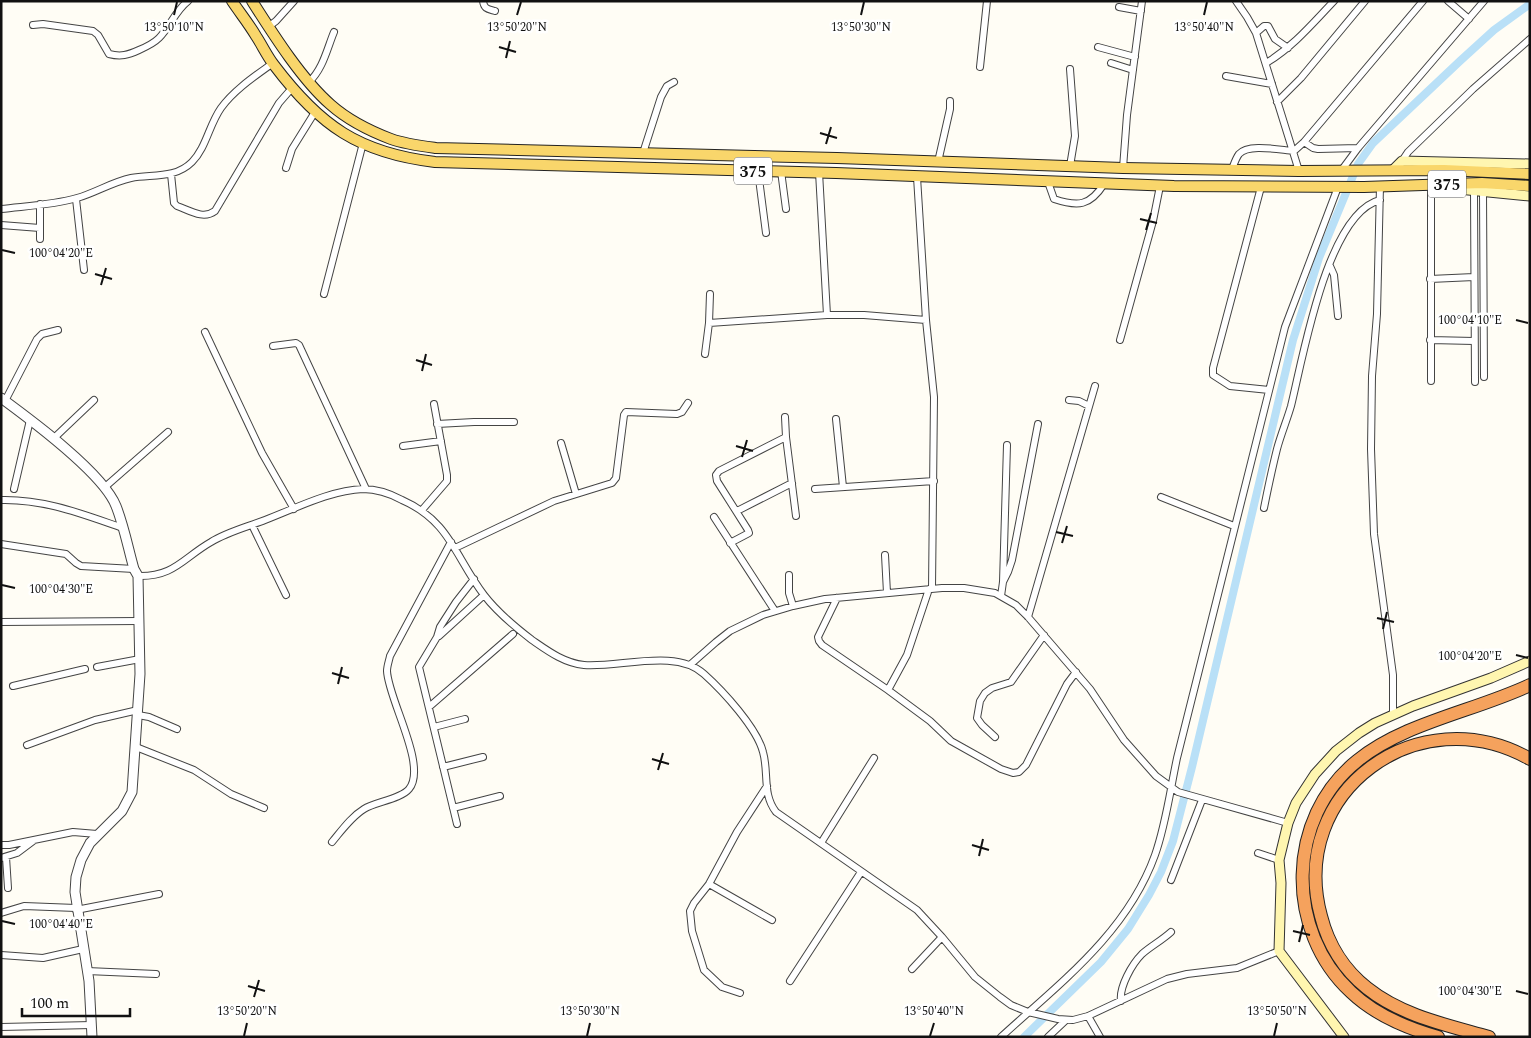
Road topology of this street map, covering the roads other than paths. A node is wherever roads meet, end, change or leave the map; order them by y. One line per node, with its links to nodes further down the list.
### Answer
1 (188, 1): 18 (street)
2 (232, 1): 26 (main road, 375)
3 (252, 1): 19 (main road, 375)
4 (294, 1): 19 (street)
5 (483, 1): 16 (street)
6 (987, 1): 29 (street)
7 (1142, 1): 15 (street)
8 (1334, 1): 24 (street)
9 (1365, 1): 38 (street)
10 (1423, 1): 40 (street)
11 (1448, 1): 17 (street)
12 (1484, 1): 17 (street)
13 (1239, 3): 21 (street)
14 (1119, 7): 15 (street)
15 (1141, 10): 25 (street)
16 (495, 11)
17 (1469, 18): 42 (street)
18 (33, 25)
19 (268, 26): 33 (main road, 375)
20 (334, 32): 33 (street)
21 (1256, 33): 24 (street); 28 (street)
22 (1530, 39): 45 (street)
23 (1098, 47): 25 (street)
24 (1288, 48): 28 (street)
25 (1135, 57): 31 (street)
26 (273, 63): 36 (main road, 375); 59 (street)
27 (1111, 63): 31 (street)
28 (1266, 63): 35 (street)
29 (980, 67)
30 (1070, 69): 48 (street)
31 (1133, 70): 50 (street)
32 (1226, 76): 35 (street)
33 (309, 82): 44 (main road, 375)
34 (674, 82): 44 (street)
35 (1272, 84): 38 (street)
36 (292, 88): 39 (main road, 375); 59 (street)
37 (950, 101): 46 (street)
38 (1278, 102): 43 (street)
39 (315, 112): 41 (main road, 375); 49 (street)
40 (1304, 142): 42 (street); 43 (street)
41 (362, 143): 54 (main road, 375); 85 (street)
42 (1358, 148): 57 (street)
43 (1294, 151): 52 (street); 56 (street)
44 (643, 153): 46 (main road, 375)
45 (1402, 161): 47 (main road); 53 (main road)
46 (938, 162): 48 (main road, 375)
47 (1530, 164)
48 (1070, 166): 50 (main road, 375)
49 (286, 168)
50 (1123, 168): 51 (main road, 375)
51 (1141, 168): 52 (main road, 375); 64 (main road)
52 (1232, 169): 56 (main road, 375)
53 (1393, 170): 57 (main road, 375); 60 (main road, 375)
54 (758, 171): 55 (main road, 375); 79 (street)
55 (781, 171): 58 (main road, 375); 75 (street)
56 (1299, 171): 57 (main road, 375)
57 (1345, 171)
58 (819, 172): 61 (main road, 375); 87 (street)
59 (171, 174): 72 (street)
60 (1530, 174)
61 (917, 176): 62 (main road, 375); 89 (street)
62 (1048, 182): 63 (main road, 375); 63 (street)
63 (1104, 184): 64 (main road, 375)
64 (1160, 186): 69 (main road, 375); 93 (street)
65 (1340, 186): 66 (main road, 375); 69 (main road, 375); 102 (street)
66 (1380, 186): 67 (main road, 375); 73 (street)
67 (1431, 186): 68 (main road, 375); 70 (main road); 84 (street)
68 (1530, 186)
69 (1261, 187): 102 (street)
70 (1479, 191): 71 (main road); 83 (street); 98 (street)
71 (1530, 196)
72 (76, 198): 74 (street); 82 (street)
73 (1380, 200): 81 (street); 174 (street)
74 (40, 204): 76 (street); 78 (street)
75 (786, 208)
76 (1, 209)
77 (1, 225): 78 (street)
78 (40, 228): 80 (street)
79 (766, 233)
80 (40, 239)
81 (1330, 266): 88 (street); 132 (street)
82 (84, 270)
83 (1474, 278): 84 (street); 95 (street)
84 (1430, 279): 94 (street)
85 (324, 294)
86 (710, 294): 90 (street)
87 (827, 314): 89 (street); 90 (street)
88 (1338, 316)
89 (926, 320): 122 (street)
90 (709, 322): 97 (street)
91 (58, 330): 103 (street)
92 (205, 332): 133 (street)
93 (1120, 340)
94 (1430, 340): 95 (street); 99 (street)
95 (1474, 341): 100 (street)
96 (273, 346): 127 (street)
97 (705, 354)
98 (1484, 377)
99 (1431, 381)
100 (1475, 382)
101 (1095, 386): 108 (street)
102 (1269, 390): 139 (street)
103 (3, 400): 111 (street)
104 (94, 400): 117 (street)
105 (1070, 400): 108 (street)
106 (688, 403): 129 (street)
107 (434, 404): 113 (street)
108 (1089, 406): 157 (street)
109 (785, 418): 116 (street)
110 (836, 419): 125 (street)
111 (30, 420): 117 (street); 126 (street)
112 (514, 422): 113 (street)
113 (438, 424): 118 (street)
114 (1038, 424): 148 (street)
115 (168, 432): 124 (street)
116 (786, 437): 123 (street); 135 (street)
117 (53, 439): 124 (street)
118 (441, 442): 121 (street); 134 (street)
119 (562, 443): 129 (street)
120 (1007, 445): 148 (street)
121 (403, 446)
122 (934, 481): 125 (street); 149 (street)
123 (792, 483): 135 (street); 136 (street)
124 (105, 487): 140 (street)
125 (843, 487): 128 (street)
126 (14, 489)
127 (366, 489): 133 (street); 134 (street)
128 (815, 489)
129 (576, 494): 143 (street)
130 (1161, 497): 139 (street)
131 (1, 500): 140 (street)
132 (1264, 508)
133 (294, 509): 138 (street)
134 (422, 510): 143 (street)
135 (737, 511): 141 (street)
136 (796, 516)
137 (714, 517): 141 (street)
138 (252, 525): 145 (street); 151 (street)
139 (1234, 526): 186 (street)
140 (123, 528): 145 (street)
141 (730, 543): 156 (street)
142 (1, 544): 145 (street)
143 (453, 545): 147 (street); 195 (street)
144 (885, 556): 150 (street)
145 (136, 573): 158 (street)
146 (789, 575): 155 (street)
147 (474, 579): 152 (street); 162 (street)
148 (1003, 582): 153 (street)
149 (931, 589): 150 (street); 153 (street); 171 (street)
150 (886, 593): 154 (street)
151 (286, 595)
152 (484, 595): 162 (street); 165 (street)
153 (1001, 596): 157 (street)
154 (837, 598): 155 (street); 171 (street)
155 (793, 606): 156 (street)
156 (774, 611): 165 (street)
157 (1028, 617): 161 (street)
158 (139, 621): 159 (street); 163 (street)
159 (1, 622)
160 (513, 634): 172 (street)
161 (1044, 635): 168 (street); 178 (street)
162 (438, 637): 172 (street)
163 (140, 659): 166 (street); 173 (street)
164 (1530, 661): 174 (main road)
165 (691, 664): 185 (street)
166 (97, 667)
167 (85, 669): 170 (street)
168 (1076, 672): 171 (street); 186 (street)
169 (1530, 685): 230 (highway)
170 (13, 686)
171 (888, 690)
172 (429, 708): 176 (street)
173 (138, 712): 177 (street); 179 (street); 180 (street)
174 (1392, 714): 192 (main road)
175 (465, 719): 176 (street)
176 (434, 727): 184 (street)
177 (177, 729)
178 (994, 737)
179 (27, 745)
180 (136, 747): 189 (street); 193 (street)
181 (483, 756): 184 (street)
182 (874, 758): 196 (street)
183 (1530, 759): 231 (highway)
184 (443, 767): 190 (street)
185 (767, 786): 196 (street); 203 (street)
186 (1171, 787): 188 (street); 220 (street)
187 (500, 796): 190 (street)
188 (1198, 799): 192 (street); 202 (street)
189 (264, 808)
190 (453, 808): 191 (street)
191 (457, 824)
192 (1288, 824): 200 (main road)
193 (97, 834): 194 (street); 206 (street)
194 (34, 840): 197 (street); 199 (street)
195 (332, 842)
196 (821, 843): 201 (street)
197 (1, 845)
198 (1258, 853): 200 (street)
199 (4, 858): 204 (street)
200 (1280, 860): 212 (main road)
201 (861, 872): 210 (street); 217 (street)
202 (1172, 880)
203 (709, 884): 208 (street); 218 (street)
204 (8, 888)
205 (159, 894): 206 (street)
206 (76, 909): 207 (street); 211 (street)
207 (1, 913)
208 (772, 920)
209 (1171, 932): 219 (street)
210 (942, 937): 214 (street); 220 (street)
211 (83, 949): 213 (street); 215 (street)
212 (1279, 951): 219 (street); 229 (main road)
213 (1, 955)
214 (912, 969)
215 (87, 971): 216 (street); 223 (street)
216 (156, 974)
217 (790, 980)
218 (740, 993)
219 (1121, 1001): 221 (street)
220 (1028, 1012): 222 (street); 226 (street)
221 (1088, 1016): 222 (street); 228 (street)
222 (1066, 1020): 227 (street)
223 (92, 1025): 224 (street); 225 (street)
224 (1, 1027)
225 (92, 1037)
226 (1001, 1037)
227 (1048, 1037)
228 (1100, 1037)
229 (1344, 1037)
230 (1438, 1037)
231 (1489, 1037)

